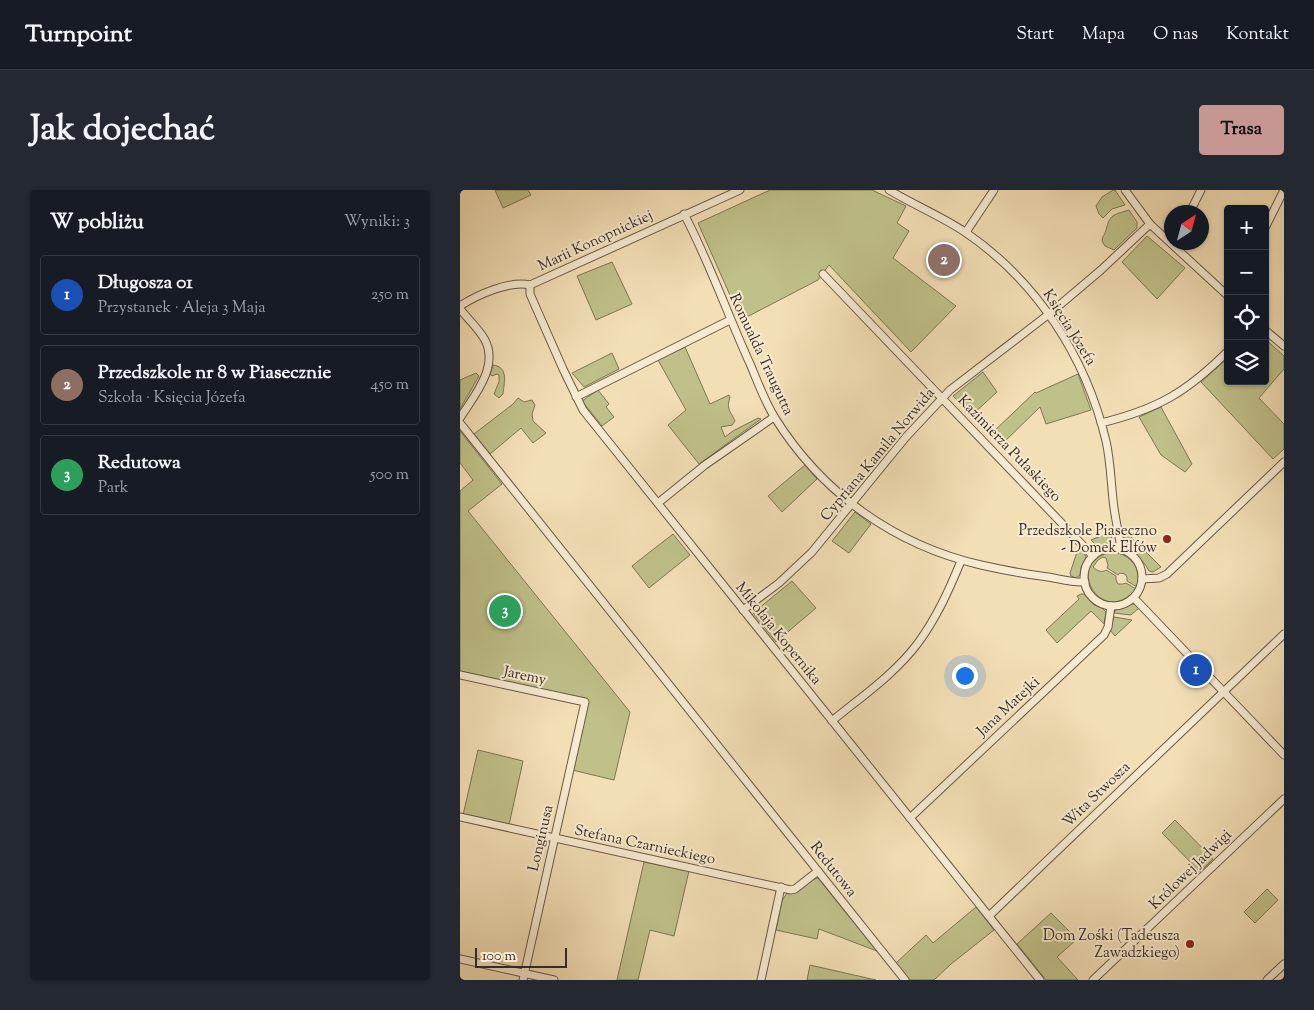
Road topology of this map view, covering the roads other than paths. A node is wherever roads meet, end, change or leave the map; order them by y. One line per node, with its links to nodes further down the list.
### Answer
1 (740, 190): 8 (street, Marii Konopnickiej)
2 (889, 190): 11 (street, Księcia Józefa)
3 (994, 190): 11 (street)
4 (1125, 190): 10 (street)
5 (1201, 190): 7 (street)
6 (1284, 190): 9 (street)
7 (1194, 205)
8 (684, 214): 15 (street, Marii Konopnickiej); 19 (street, Romualda Traugutta)
9 (1269, 220)
10 (1150, 224): 12 (street); 18 (street, Cypriana Kamila Norwida)
11 (966, 232): 18 (street, Księcia Józefa)
12 (1164, 236)
13 (1180, 250): 16 (street)
14 (823, 274): 24 (street, Kazimierza Pułaskiego)
15 (530, 285): 17 (street, Marii Konopnickiej); 23 (street, Mikołaja Kopernika)
16 (1227, 295)
17 (460, 308): 26 (street)
18 (1049, 314): 24 (street, Cypriana Kamila Norwida); 28 (street, Księcia Józefa)
19 (730, 320): 23 (street); 25 (street, Romualda Traugutta)
20 (1269, 333): 21 (street)
21 (1284, 346)
22 (1224, 355): 28 (street)
23 (576, 397): 30 (street, Mikołaja Kopernika)
24 (943, 398): 31 (street, Cypriana Kamila Norwida); 33 (street, Kazimierza Pułaskiego)
25 (774, 417): 30 (street); 31 (street, Romualda Traugutta)
26 (460, 418)
27 (460, 423): 50 (street, Redutowa)
28 (1101, 423): 32 (street, Księcia Józefa)
29 (1284, 462): 35 (street)
30 (658, 503): 39 (street, Mikołaja Kopernika)
31 (852, 504): 34 (street, Romualda Traugutta); 39 (street, Cypriana Kamila Norwida)
32 (1121, 549): 33 (street); 35 (street)
33 (1093, 556): 36 (street)
34 (961, 561): 36 (street, Romualda Traugutta); 44 (street)
35 (1142, 579): 37 (street)
36 (1085, 582): 38 (street)
37 (1134, 598): 38 (street); 42 (street)
38 (1110, 606): 48 (street, Jana Matejki)
39 (743, 610): 44 (street, Mikołaja Kopernika)
40 (1284, 634): 42 (street, Wita Stwosza)
41 (460, 674): 43 (street, Jaremy)
42 (1223, 691): 45 (street); 52 (street, Wita Stwosza)
43 (585, 702): 49 (street, Longinusa)
44 (832, 721): 48 (street, Mikołaja Kopernika)
45 (1284, 755)
46 (1284, 799): 60 (street, Królowej Jadwigi)
47 (460, 817): 49 (street, Stefana Czarnieckiego)
48 (910, 818): 52 (street, Mikołaja Kopernika)
49 (554, 838): 51 (street, Stefana Czarnieckiego); 55 (street, Longinusa)
50 (818, 871): 51 (street, Stefana Czarnieckiego); 58 (street, Redutowa)
51 (781, 888): 57 (street)
52 (989, 916): 59 (street, Mikołaja Kopernika)
53 (460, 959): 55 (street)
54 (1284, 964): 61 (street)
55 (523, 977): 56 (street)
56 (554, 980)
57 (761, 980)
58 (904, 980)
59 (1040, 980)
60 (1094, 980)
61 (1267, 980)

